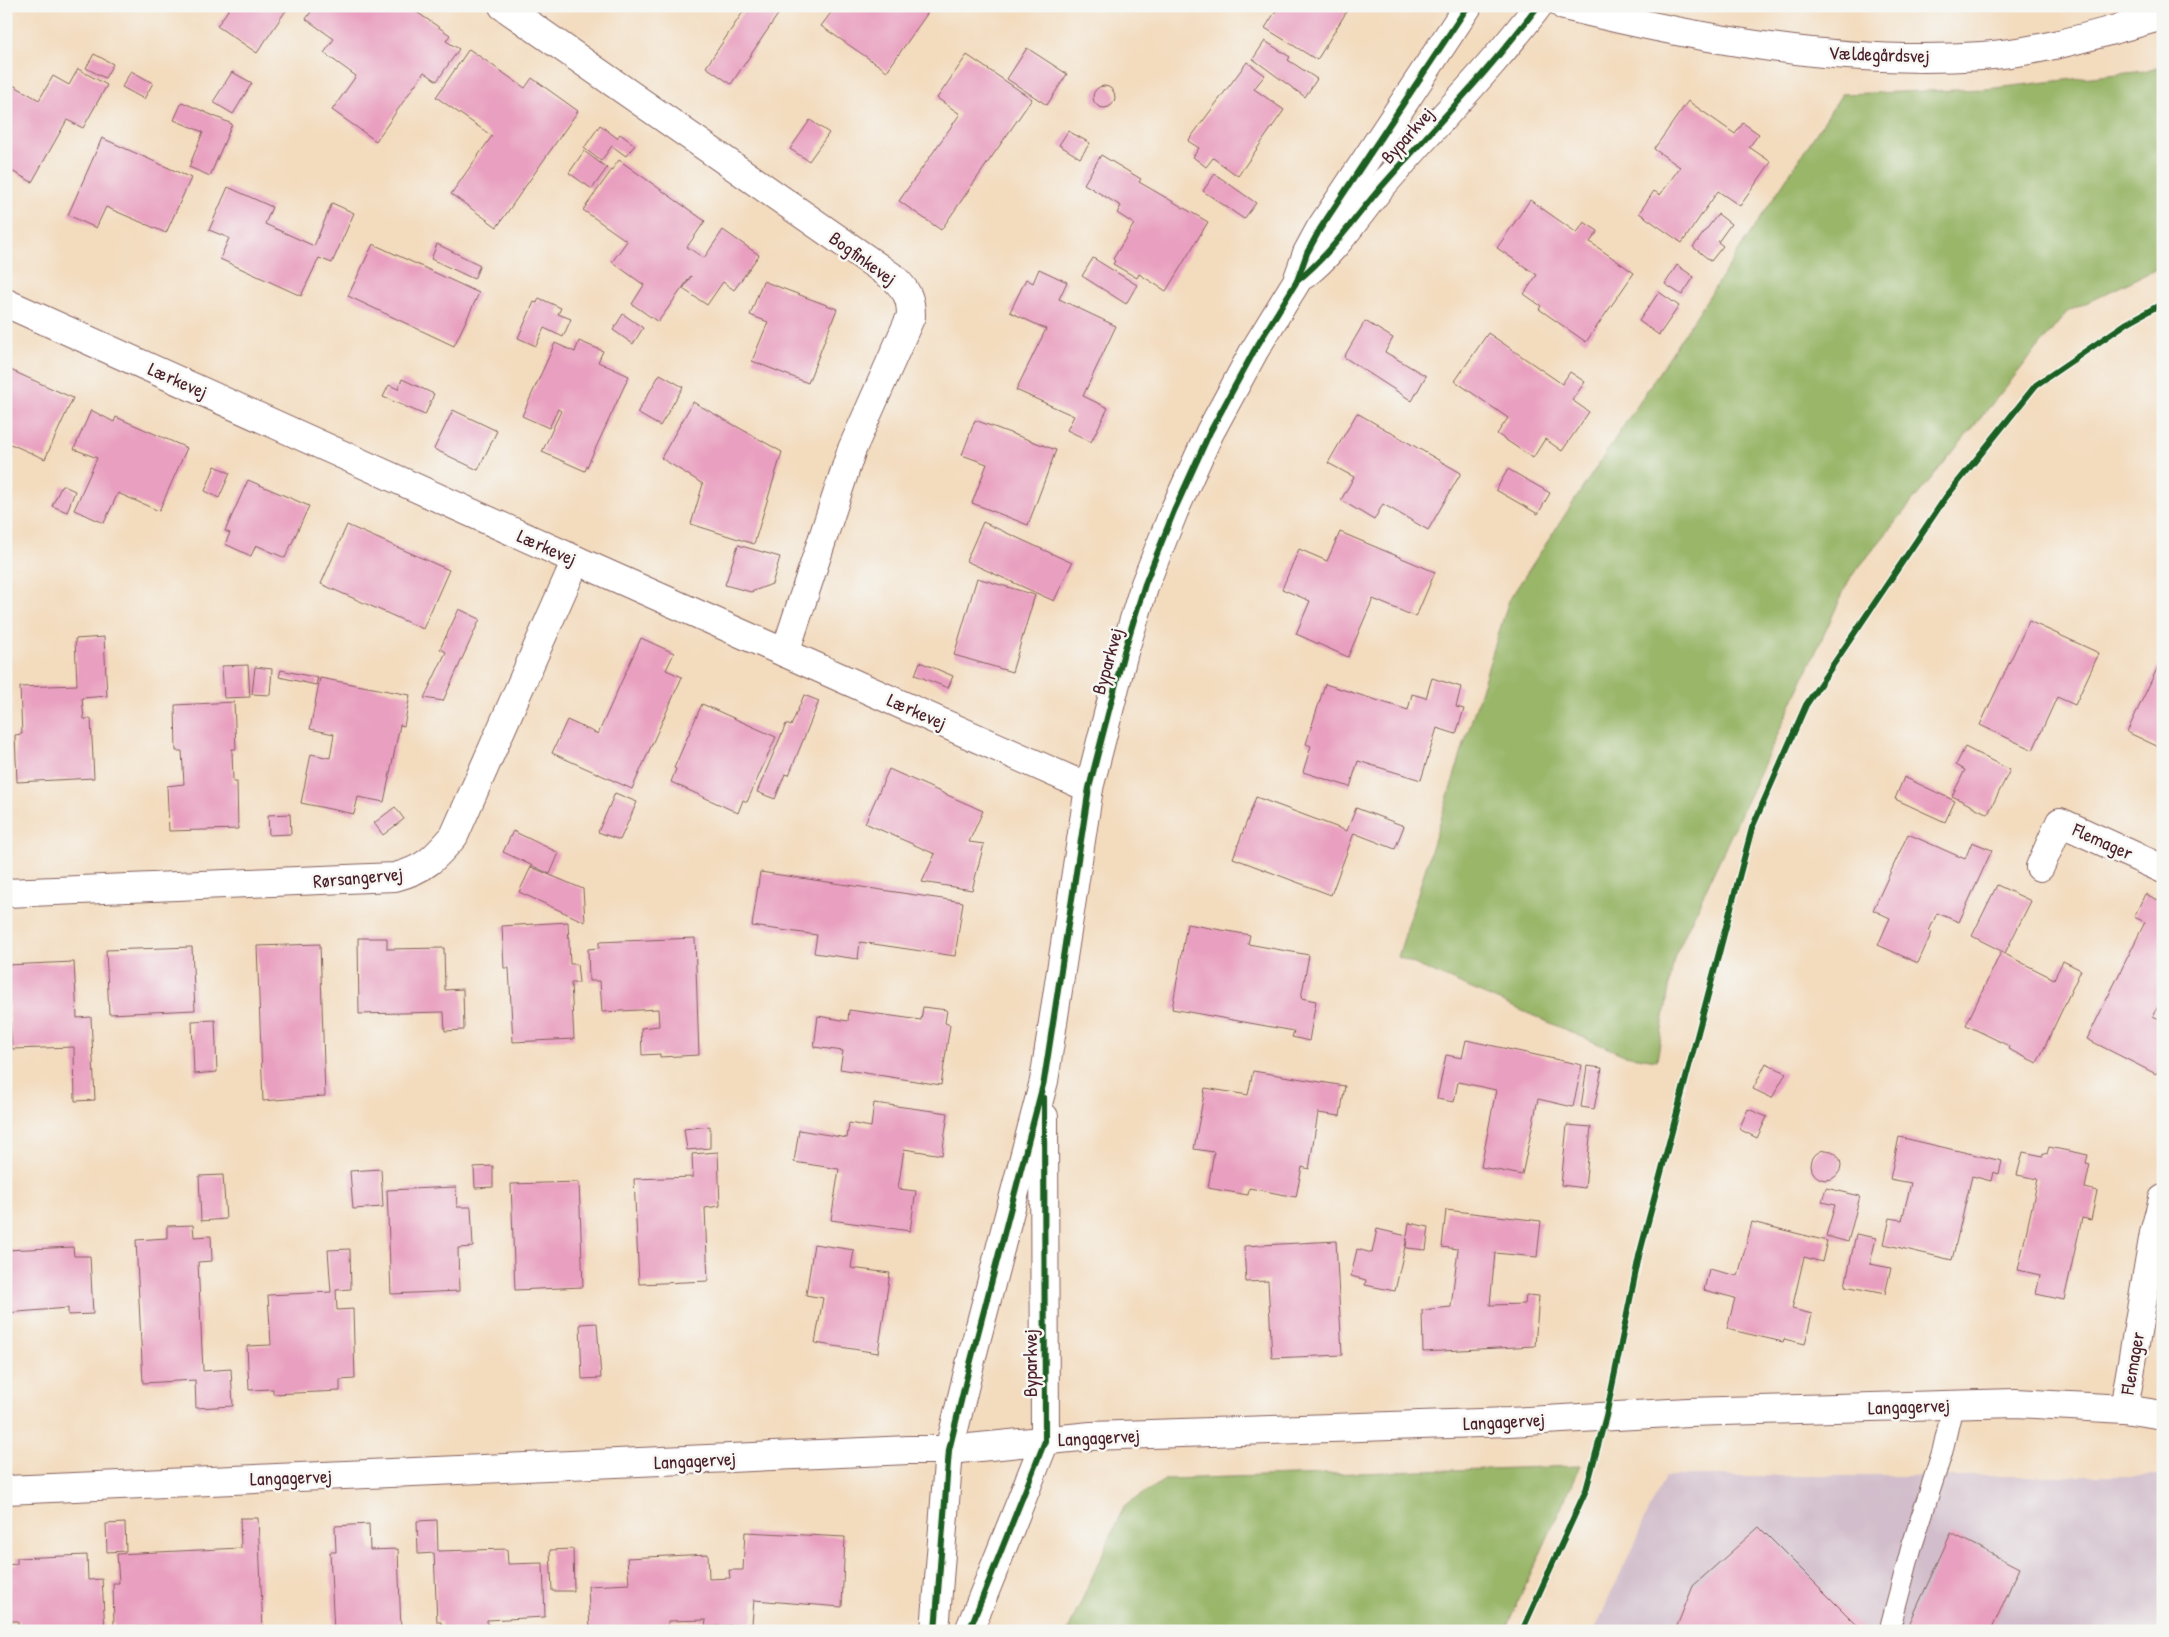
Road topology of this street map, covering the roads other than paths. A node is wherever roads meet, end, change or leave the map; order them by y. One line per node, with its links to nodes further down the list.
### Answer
1 (502, 6): 9 (street, Bogfinkevej)
2 (1468, 6): 6 (street, Byparkvej)
3 (1538, 6): 6 (street, Byparkvej)
4 (1564, 6): 5 (street, Vældegårdsvej)
5 (2163, 16)
6 (1297, 281): 10 (street, Byparkvej)
7 (6, 303): 8 (street, Lærkevej)
8 (576, 560): 9 (street, Lærkevej); 13 (street, Rørsangervej)
9 (786, 653): 10 (street, Lærkevej)
10 (1089, 788): 14 (street, Byparkvej)
11 (2040, 867): 12 (street, Flemager)
12 (2163, 869)
13 (6, 893)
14 (1044, 1081): 19 (street, Byparkvej); 20 (street, Byparkvej)
15 (2163, 1199): 17 (street, Flemager)
16 (1953, 1404): 17 (street, Langagervej); 19 (street, Langagervej); 22 (lane)
17 (2124, 1409): 18 (street, Langagervej)
18 (2163, 1415)
19 (1045, 1441): 20 (street, Langagervej); 24 (street, Byparkvej)
20 (949, 1450): 21 (street, Langagervej); 23 (street, Byparkvej)
21 (6, 1490)
22 (1891, 1624)
23 (935, 1631)
24 (969, 1631)

